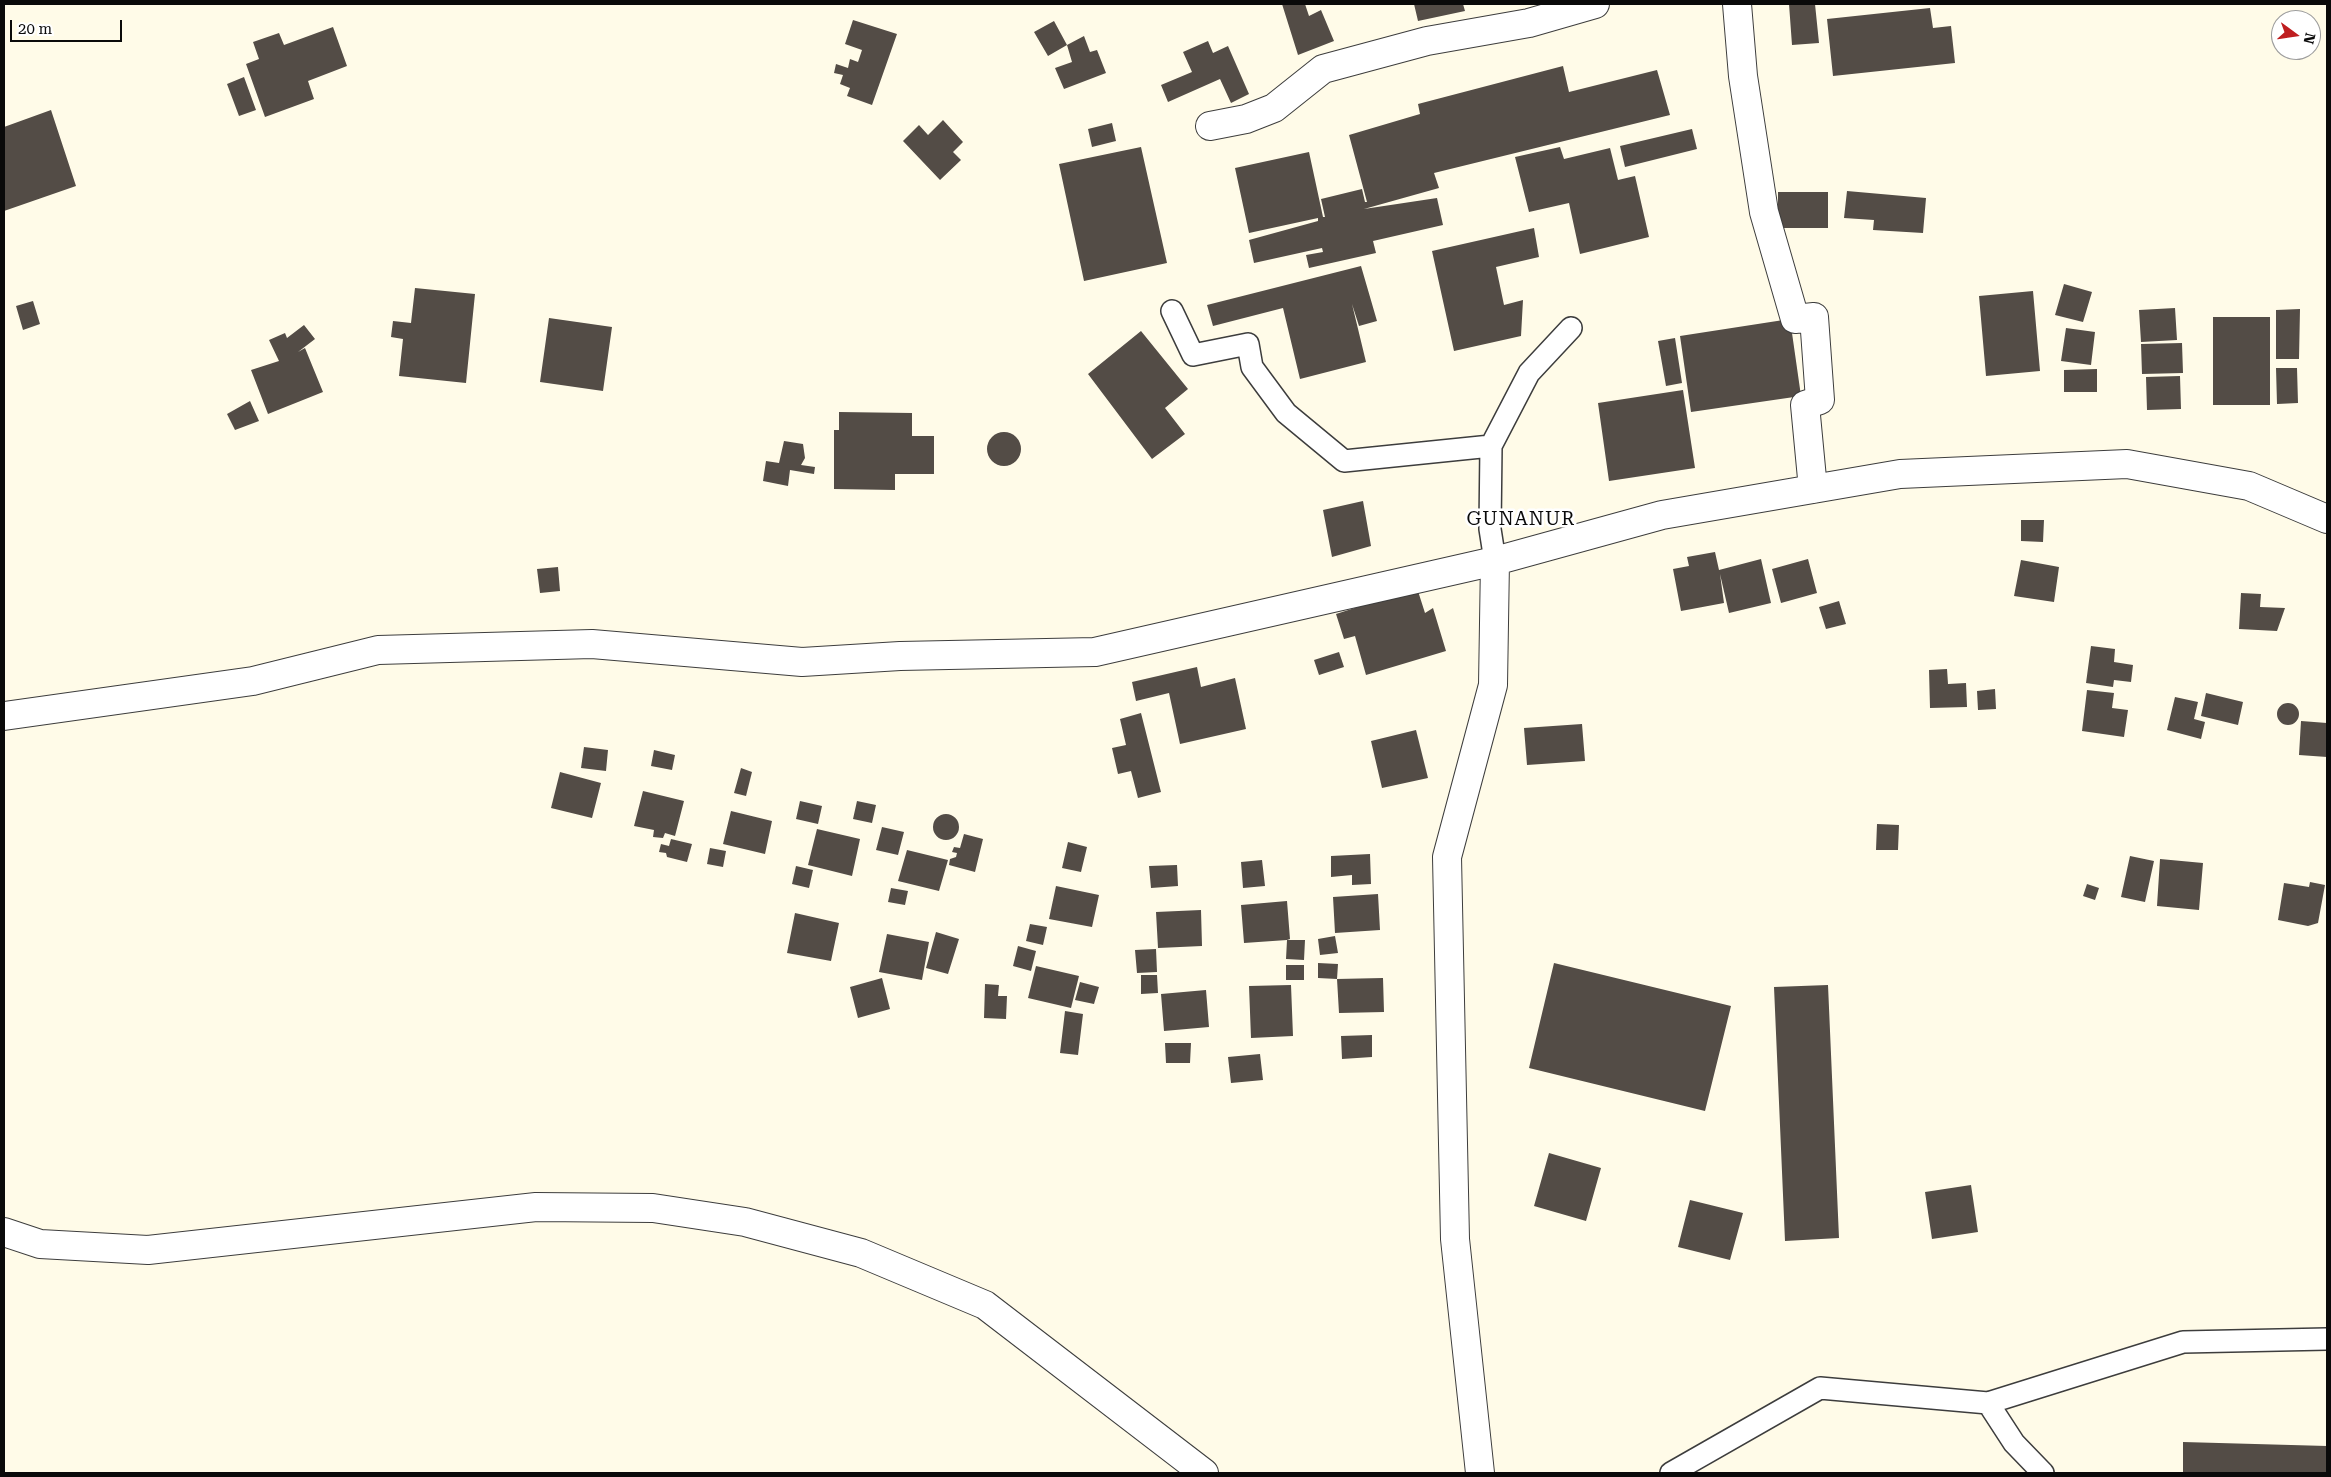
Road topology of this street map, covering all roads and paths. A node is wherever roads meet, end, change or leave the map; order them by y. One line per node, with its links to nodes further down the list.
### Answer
1 (1595, 4): 3 (street)
2 (1737, 4): 7 (street)
3 (1210, 126)
4 (1172, 311): 6 (lane)
5 (1571, 328): 6 (lane)
6 (1491, 446): 9 (lane)
7 (1813, 489): 8 (street); 9 (street)
8 (2327, 519)
9 (1495, 561): 10 (street); 15 (street)
10 (4, 716)
11 (4, 1232): 14 (street)
12 (2327, 1339): 13 (lane)
13 (1988, 1403): 16 (lane); 17 (lane)
14 (1204, 1473)
15 (1480, 1473)
16 (1671, 1473)
17 (2043, 1473)

